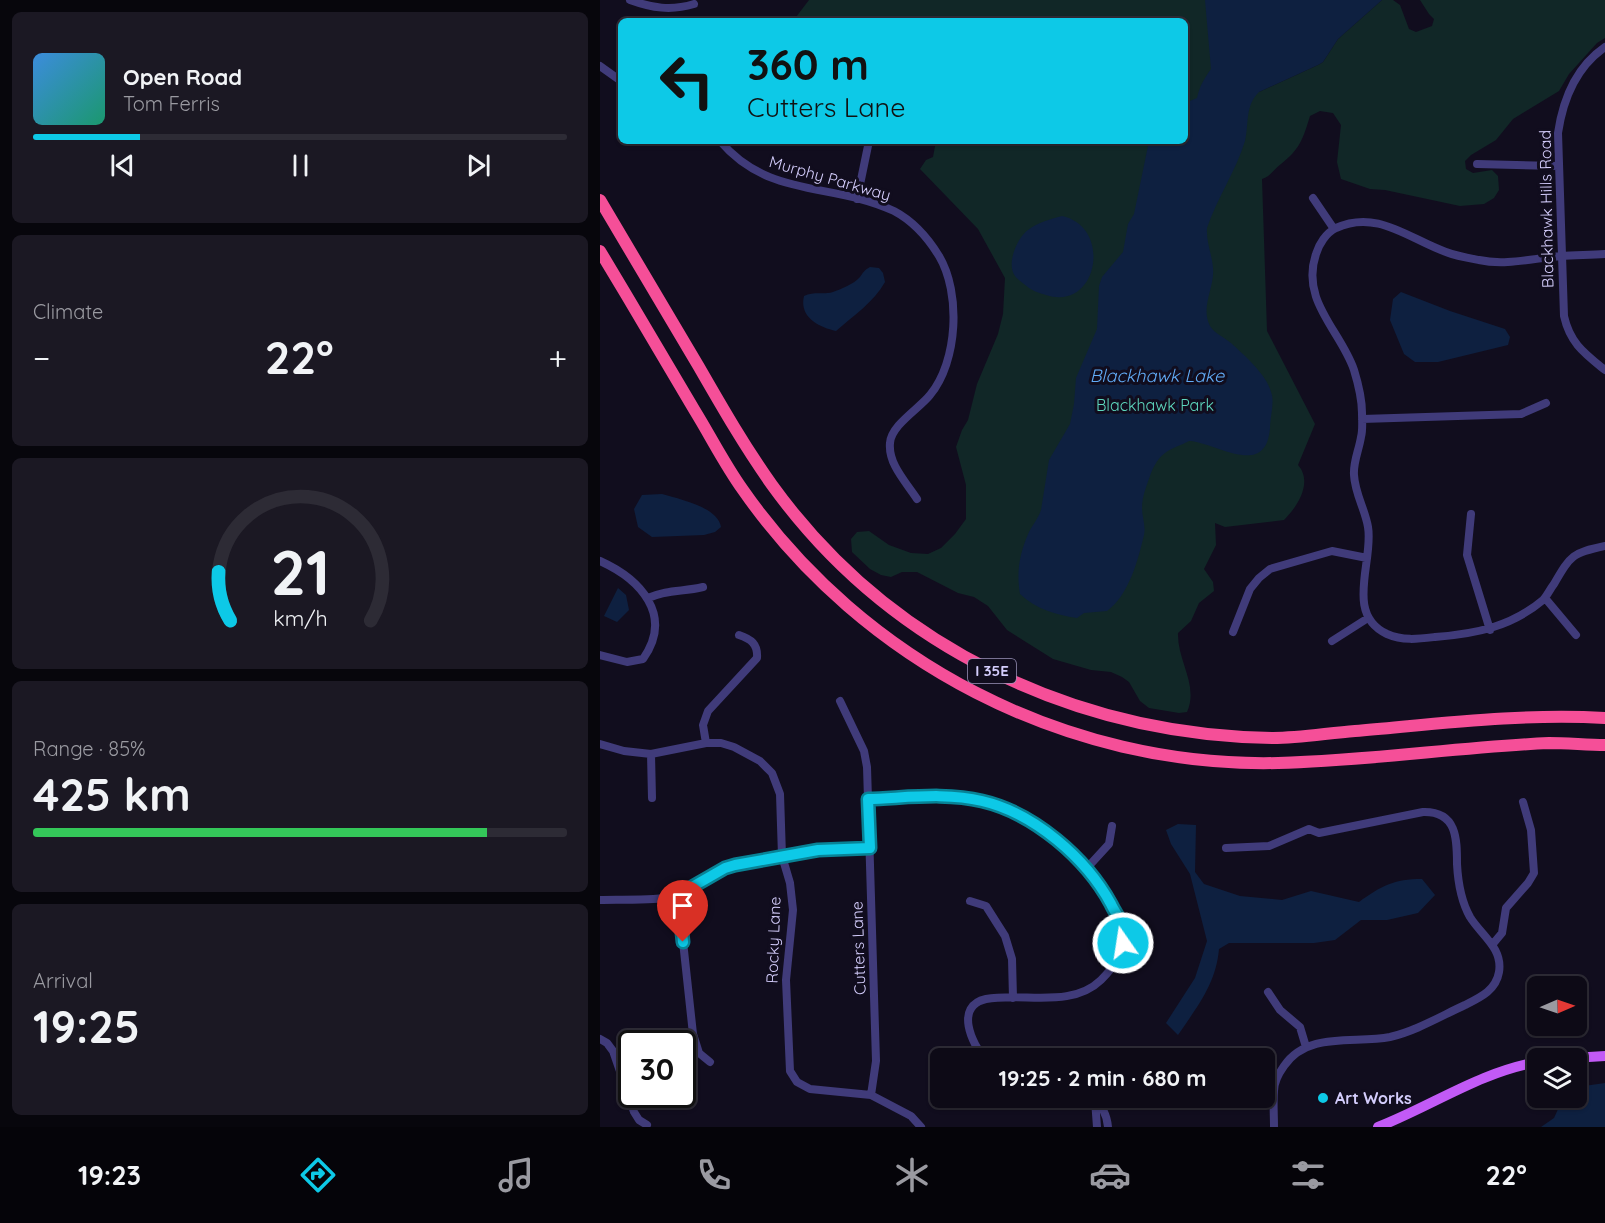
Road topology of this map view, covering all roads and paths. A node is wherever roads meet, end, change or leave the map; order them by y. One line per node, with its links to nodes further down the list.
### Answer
1 (630, 0): 2 (street)
2 (694, 4)
3 (1605, 47): 9 (street, Blackhawk Hills Road)
4 (600, 66): 5 (street)
5 (618, 79)
6 (723, 144): 11 (street, Murphy Parkway)
7 (868, 144): 11 (street)
8 (1478, 164): 9 (street)
9 (1559, 166): 16 (street, Blackhawk Hills Road)
10 (1313, 198): 13 (street)
11 (857, 199): 20 (street, Murphy Parkway)
12 (600, 200): 36 (highway, I 35E)
13 (1334, 229): 16 (street); 19 (street)
14 (600, 251): 39 (highway, I 35E)
15 (1605, 254): 16 (street)
16 (1562, 256): 17 (street, Blackhawk Hills Road)
17 (1605, 370)
18 (1546, 403): 19 (street)
19 (1362, 419): 23 (street)
20 (917, 499)
21 (1471, 514): 29 (street)
22 (1605, 546): 27 (street)
23 (1367, 558): 28 (street); 30 (street)
24 (600, 561): 26 (street)
25 (703, 587): 26 (street)
26 (648, 598): 34 (street)
27 (1545, 598): 29 (street); 32 (street)
28 (1368, 618): 29 (street); 33 (street)
29 (1490, 630)
30 (1233, 632)
31 (739, 635): 37 (street)
32 (1576, 635)
33 (1332, 642)
34 (600, 655)
35 (840, 701): 42 (street, Cutters Lane)
36 (1605, 718)
37 (706, 743): 40 (street, Rocky Lane); 47 (street, Rocky Lane)
38 (600, 744): 40 (street, Rocky Lane)
39 (1605, 745)
40 (651, 754): 41 (street)
41 (652, 798)
42 (868, 799): 45 (street, Cutters Lane); 48 (street)
43 (1523, 802): 52 (street)
44 (1112, 826): 48 (street)
45 (870, 848): 47 (street); 62 (street, Cutters Lane)
46 (1226, 848): 52 (street)
47 (782, 856): 49 (street); 62 (street, Rocky Lane)
48 (1087, 868): 54 (street)
49 (678, 895): 50 (street); 60 (street)
50 (600, 900)
51 (970, 901): 54 (street)
52 (1492, 945): 56 (street)
53 (1268, 992): 56 (street)
54 (1013, 998): 57 (street)
55 (600, 1039): 65 (street)
56 (1306, 1047): 69 (street)
57 (977, 1048)
58 (1605, 1056): 59 (main road)
59 (1587, 1057)
60 (710, 1062)
61 (1527, 1065): 70 (main road)
62 (871, 1095): 66 (street, Rocky Lane)
63 (1095, 1108): 67 (street)
64 (1100, 1108): 68 (street)
65 (647, 1125)
66 (921, 1127)
67 (1097, 1127)
68 (1108, 1127)
69 (1274, 1127)
70 (1378, 1127)

